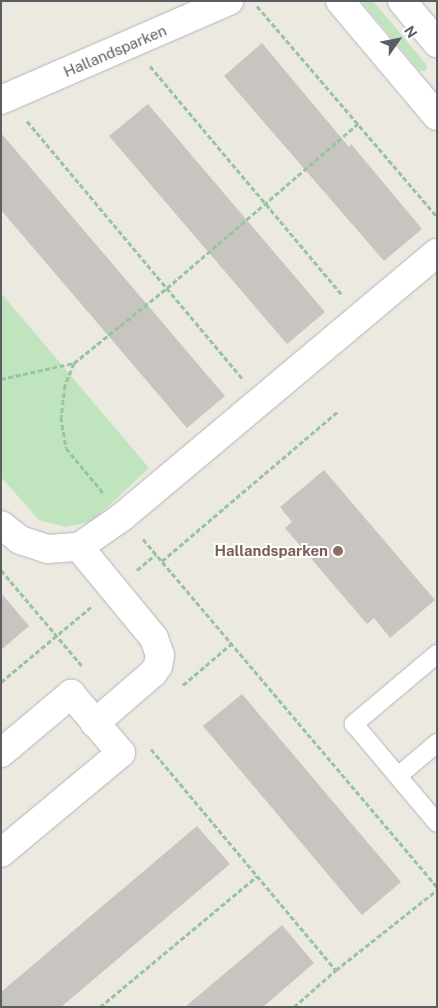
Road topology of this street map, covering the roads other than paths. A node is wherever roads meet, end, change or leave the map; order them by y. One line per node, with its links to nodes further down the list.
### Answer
1 (229, 1): 5 (street, Hallandsparken)
2 (340, 1): 6 (street)
3 (402, 1): 4 (street)
4 (437, 43)
5 (4, 99)
6 (437, 116)
7 (437, 252): 9 (street)
8 (1, 524): 9 (street)
9 (79, 547): 11 (street)
10 (437, 654): 14 (lane)
11 (95, 723): 13 (street); 16 (street)
12 (437, 743): 14 (lane)
13 (1, 753)
14 (398, 776): 15 (lane)
15 (437, 823)
16 (1, 853)

